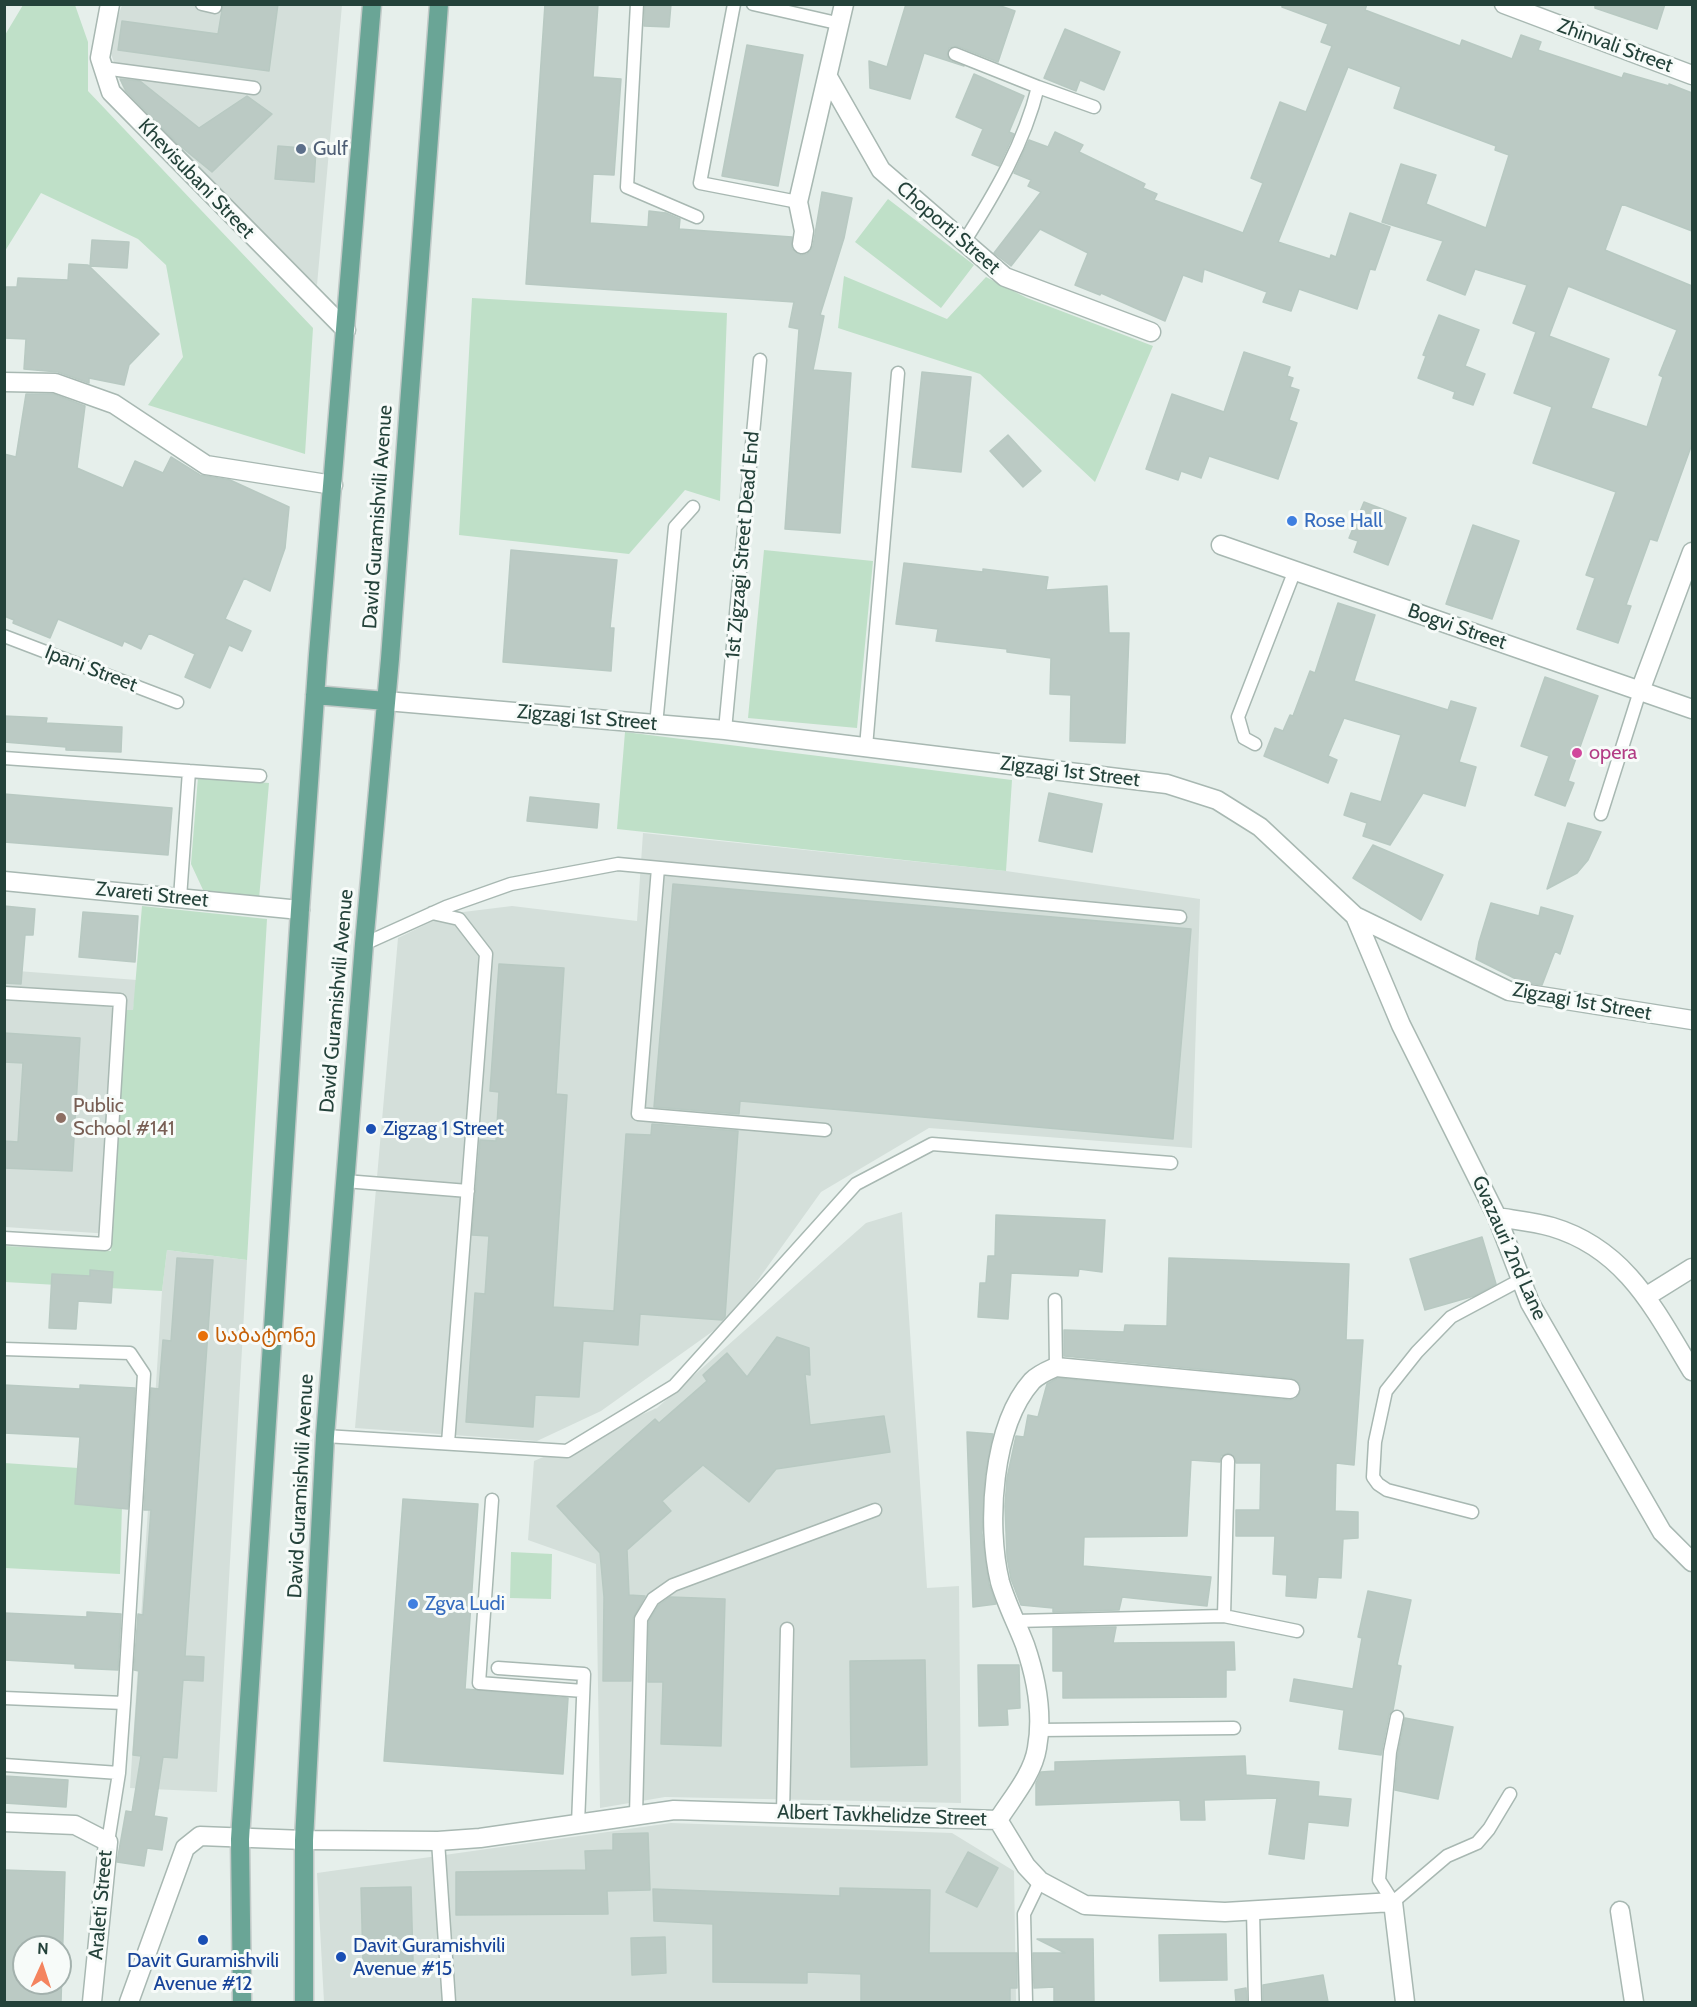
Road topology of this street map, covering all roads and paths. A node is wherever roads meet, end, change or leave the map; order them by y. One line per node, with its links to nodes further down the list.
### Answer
1 (110, 4): 13 (street, Khevisubani Street)
2 (202, 4): 10 (lane)
3 (372, 4): 23 (main road, David Guramishvili Avenue)
4 (439, 4): 36 (main road, David Guramishvili Avenue)
5 (637, 4): 20 (lane)
6 (734, 4): 19 (lane)
7 (753, 4): 11 (lane)
8 (844, 4): 11 (street)
9 (1504, 4): 14 (street, Zhinvali Street)
10 (215, 7)
11 (841, 24): 15 (street)
12 (955, 54): 16 (lane)
13 (103, 68): 17 (lane); 23 (street, Khevisubani Street)
14 (1692, 75)
15 (828, 77): 19 (street); 21 (street, Choporti Street)
16 (1038, 87): 18 (lane); 21 (lane)
17 (254, 88)
18 (1094, 107)
19 (798, 202): 22 (street)
20 (698, 217)
21 (964, 242): 24 (street, Choporti Street)
22 (802, 244)
23 (346, 330): 28 (main road, David Guramishvili Avenue)
24 (1150, 332)
25 (760, 360): 40 (lane, 1st Zigzagi Street Dead End)
26 (898, 373): 42 (lane)
27 (4, 382): 28 (street)
28 (333, 485): 35 (main road, David Guramishvili Avenue)
29 (693, 507): 39 (lane)
30 (1221, 545): 32 (street, Bogvi Street)
31 (1691, 562): 34 (street)
32 (1295, 570): 34 (street, Bogvi Street); 41 (lane)
33 (4, 636): 37 (lane, Ipani Street)
34 (1640, 691): 38 (street, Bogvi Street); 46 (lane)
35 (315, 695): 36 (main road); 50 (main road, David Guramishvili Avenue)
36 (386, 701): 39 (street, Zigzagi 1st Street); 54 (main road, David Guramishvili Avenue)
37 (177, 702)
38 (1692, 709)
39 (656, 725): 40 (street, Zigzagi 1st Street)
40 (725, 730): 42 (street, Zigzagi 1st Street)
41 (1254, 744)
42 (866, 747): 52 (street, Zigzagi 1st Street)
43 (4, 758): 44 (lane)
44 (189, 771): 45 (lane); 49 (lane)
45 (260, 776)
46 (1601, 814)
47 (658, 868): 51 (lane); 53 (lane); 57 (lane)
48 (4, 881): 49 (street, Zvareti Street)
49 (180, 898): 50 (street, Zvareti Street)
50 (300, 910): 97 (main road, David Guramishvili Avenue)
51 (432, 913): 54 (lane); 60 (lane)
52 (1355, 916): 56 (street, Zigzagi 1st Street); 61 (street, Gvazauri 2nd Lane)
53 (1180, 917)
54 (364, 944): 59 (main road, David Guramishvili Avenue)
55 (4, 993): 62 (lane)
56 (1692, 1020)
57 (825, 1130)
58 (1171, 1163): 72 (lane)
59 (345, 1181): 60 (lane); 71 (main road, David Guramishvili Avenue)
60 (468, 1191): 72 (lane)
61 (1497, 1217): 64 (street, Gvazauri 2nd Lane); 65 (street)
62 (4, 1238)
63 (1692, 1268): 65 (street)
64 (1522, 1279): 76 (lane); 77 (street, Gvazauri 2nd Lane)
65 (1647, 1296): 69 (street)
66 (1054, 1300): 68 (lane)
67 (4, 1349): 85 (lane)
68 (1056, 1367): 70 (street); 79 (street)
69 (1692, 1371)
70 (1290, 1389)
71 (325, 1436): 72 (lane); 98 (main road, David Guramishvili Avenue)
72 (448, 1443)
73 (1228, 1461): 78 (lane)
74 (492, 1500): 83 (lane)
75 (875, 1510): 93 (lane)
76 (1472, 1512)
77 (1692, 1562)
78 (1224, 1616): 79 (lane); 81 (lane)
79 (1015, 1621): 88 (street)
80 (787, 1629): 92 (lane)
81 (1298, 1631)
82 (498, 1668): 83 (lane)
83 (583, 1691): 96 (lane)
84 (4, 1698): 85 (lane)
85 (124, 1703): 90 (lane)
86 (1397, 1717): 102 (lane)
87 (1234, 1728): 88 (lane)
88 (1038, 1730): 94 (street)
89 (4, 1765): 90 (lane)
90 (119, 1773): 100 (lane)
91 (1510, 1794): 102 (lane)
92 (783, 1813): 93 (street, Albert Tavkhelidze Street); 94 (street, Albert Tavkhelidze Street)
93 (636, 1815): 96 (street, Albert Tavkhelidze Street)
94 (998, 1820): 101 (street, Albert Tavkhelidze Street)
95 (4, 1822): 100 (street, Araleti Street)
96 (578, 1824): 99 (street, Albert Tavkhelidze Street)
97 (240, 1839): 98 (street, Albert Tavkhelidze Street); 106 (street, Albert Tavkhelidze Street); 107 (main road, David Guramishvili Avenue)
98 (304, 1840): 99 (street, Albert Tavkhelidze Street); 108 (main road, David Guramishvili Avenue)
99 (438, 1841): 109 (lane)
100 (108, 1842): 105 (street, Araleti Street)
101 (1040, 1881): 103 (street, Albert Tavkhelidze Street); 110 (lane)
102 (1393, 1902): 103 (street, Albert Tavkhelidze Street); 112 (street)
103 (1253, 1911): 111 (lane)
104 (1620, 1911): 113 (street)
105 (92, 2002)
106 (129, 2002)
107 (242, 2002)
108 (304, 2002)
109 (449, 2002)
110 (1026, 2002)
111 (1255, 2002)
112 (1405, 2002)
113 (1634, 2002)

